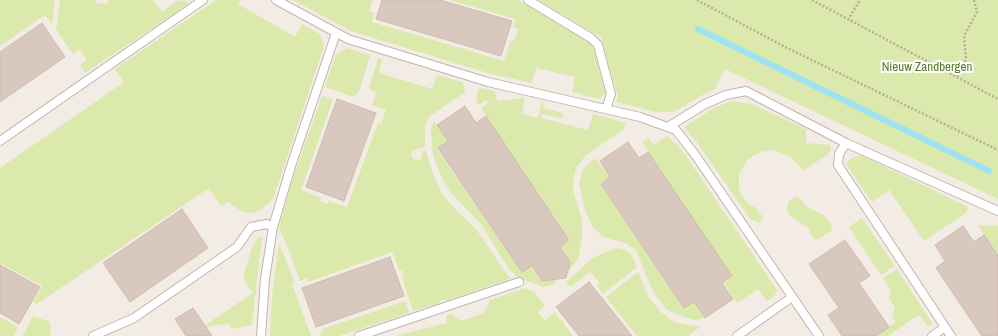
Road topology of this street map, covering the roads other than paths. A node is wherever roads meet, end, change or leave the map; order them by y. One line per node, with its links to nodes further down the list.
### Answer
1 (203, 0): 7 (lane)
2 (276, 0): 4 (lane)
3 (528, 0): 5 (lane)
4 (336, 33): 5 (lane); 10 (lane)
5 (606, 109): 6 (lane)
6 (668, 127): 8 (lane); 12 (lane)
7 (0, 141)
8 (846, 143): 9 (lane); 13 (lane)
9 (998, 211)
10 (273, 227): 14 (lane); 15 (lane)
11 (519, 282): 16 (lane)
12 (792, 297): 17 (lane); 18 (lane)
13 (945, 327): 19 (lane); 20 (lane)
14 (94, 336)
15 (261, 336)
16 (359, 336)
17 (737, 336)
18 (819, 336)
19 (932, 336)
20 (951, 336)

